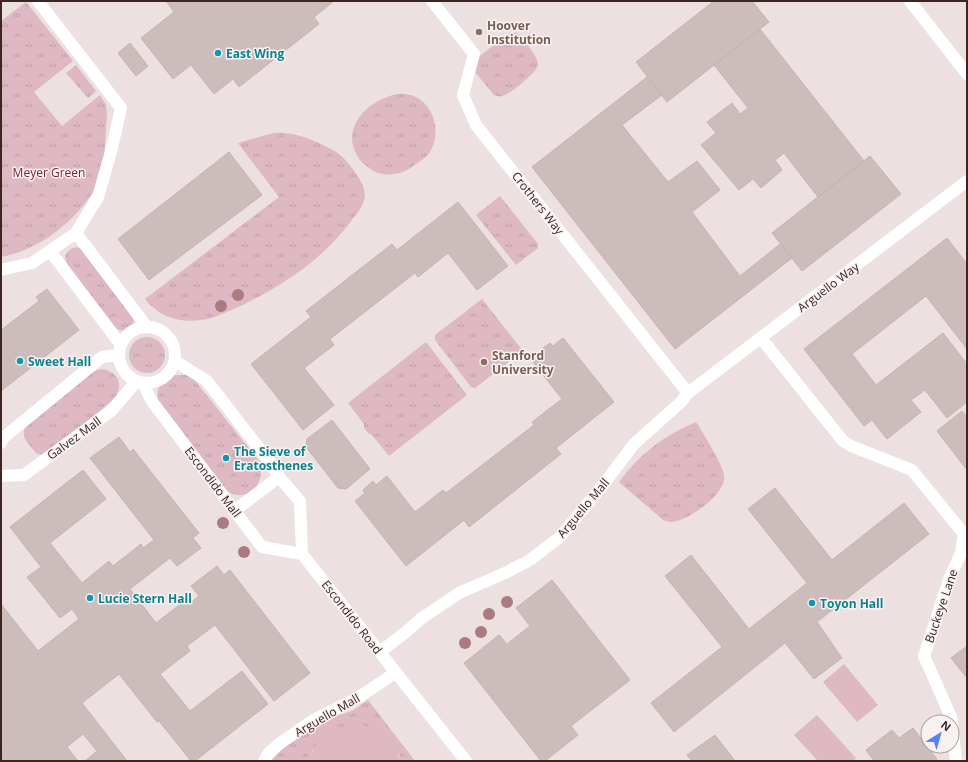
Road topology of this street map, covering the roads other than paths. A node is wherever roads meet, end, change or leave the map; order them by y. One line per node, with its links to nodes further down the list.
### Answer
1 (38, 1): 6 (street)
2 (432, 1): 14 (street, Crothers Way)
3 (910, 1): 4 (street)
4 (967, 74)
5 (967, 181): 10 (street, Arguello Way)
6 (76, 233): 7 (street); 9 (street)
7 (50, 251): 8 (street); 11 (street)
8 (1, 270)
9 (147, 327): 11 (street); 12 (street)
10 (761, 338): 14 (street, Arguello Way); 22 (street, Buckeye Lane)
11 (120, 350): 13 (street); 15 (street)
12 (174, 360): 13 (street); 17 (street)
13 (140, 382): 16 (street, Galvez Mall); 18 (street, Escondido Mall)
14 (688, 393): 20 (street, Arguello Mall)
15 (1, 443)
16 (1, 476)
17 (279, 477): 18 (street); 19 (street)
18 (234, 511): 19 (street, Escondido Mall)
19 (302, 554): 20 (street, Escondido Road)
20 (380, 652): 21 (street, Escondido Road)
21 (395, 673): 23 (street, Arguello Mall); 24 (street, Escondido Road)
22 (950, 714)
23 (264, 761)
24 (466, 761)

